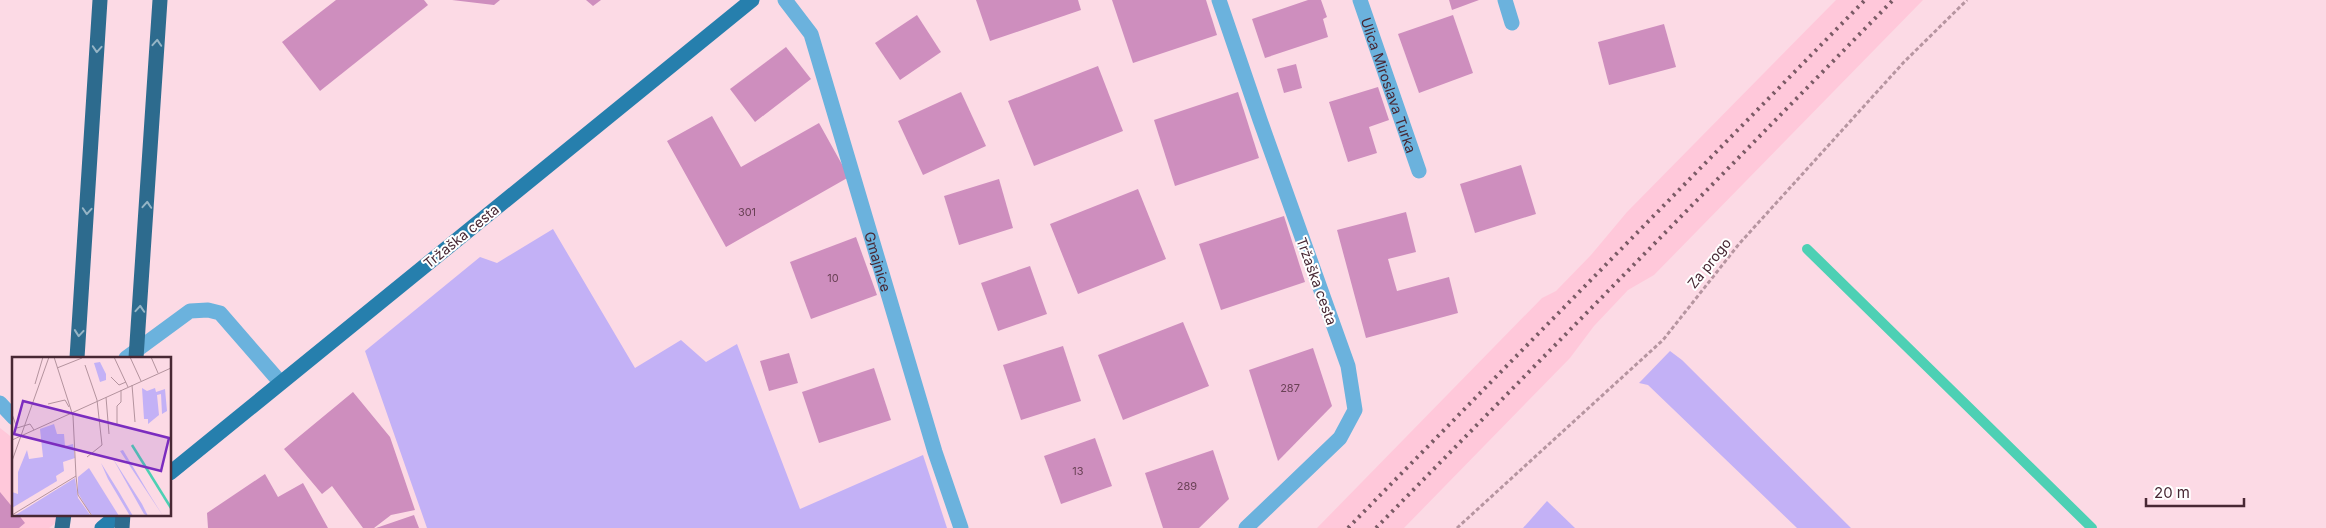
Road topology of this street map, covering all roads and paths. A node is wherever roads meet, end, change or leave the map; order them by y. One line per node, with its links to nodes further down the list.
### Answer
1 (100, 0): 11 (highway, one-way to 11)
2 (160, 0): 13 (highway, one-way to 2)
3 (752, 0): 14 (main road, Tržaška cesta)
4 (785, 0): 20 (street, Gmajnice)
5 (1220, 0): 21 (street, Tržaška cesta)
6 (1360, 0): 10 (street, Ulica Miroslava Turka)
7 (1505, 0): 9 (street)
8 (1967, 0): 22 (path, Za progo)
9 (1512, 23)
10 (1419, 171)
11 (77, 357)
12 (127, 357): 14 (street)
13 (136, 357)
14 (280, 382): 17 (main road, Tržaška cesta)
15 (0, 403): 16 (street)
16 (12, 416)
17 (171, 472)
18 (117, 516): 19 (main road)
19 (102, 528)
20 (961, 528)
21 (1246, 528)
22 (1457, 528)

